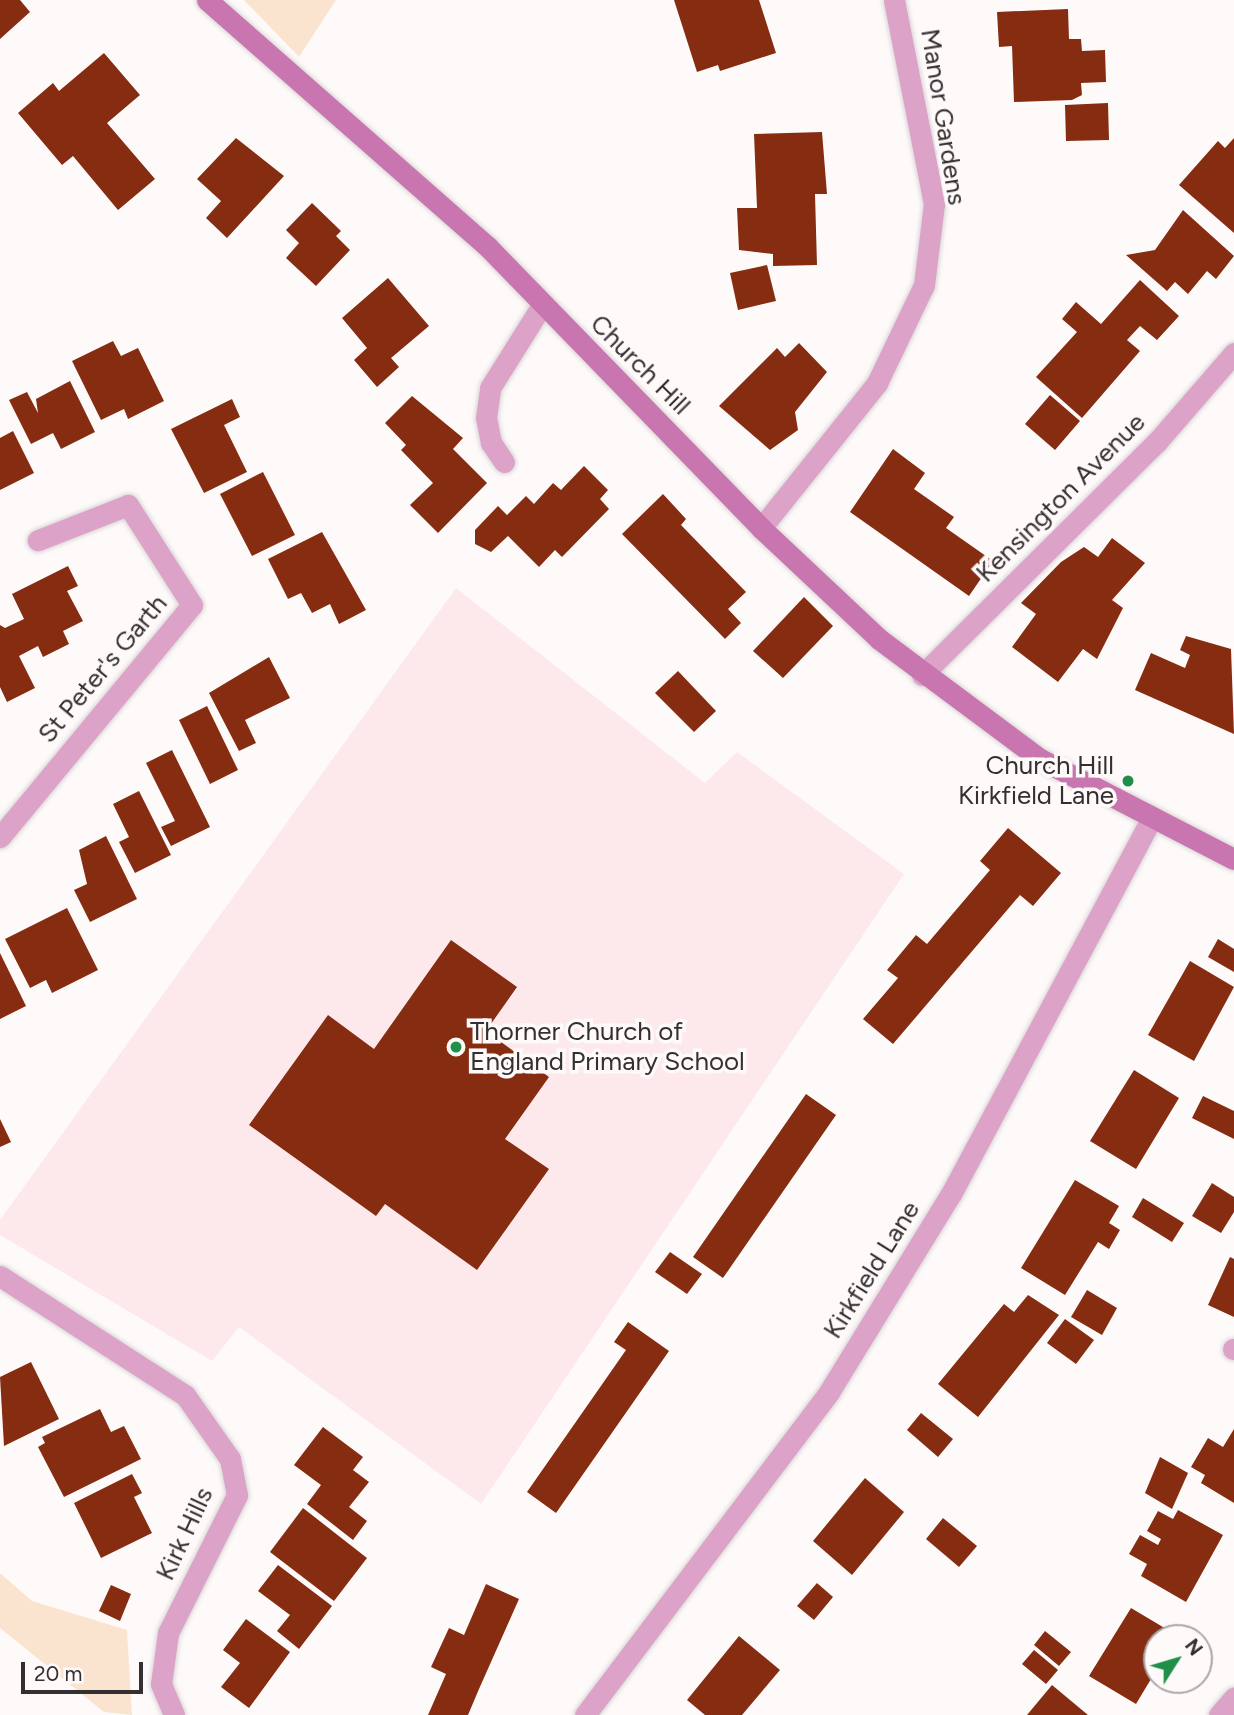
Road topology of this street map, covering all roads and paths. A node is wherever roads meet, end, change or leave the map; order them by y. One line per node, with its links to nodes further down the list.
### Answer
1 (207, 0): 3 (street, Church Hill)
2 (894, 0): 6 (street, Manor Gardens)
3 (542, 305): 5 (street); 6 (street, Church Hill)
4 (1234, 354): 8 (street, Kensington Avenue)
5 (505, 462)
6 (761, 528): 8 (street, Church Hill)
7 (38, 540): 10 (street, St Peter's Garth)
8 (922, 675): 9 (street, Church Hill)
9 (1151, 820): 11 (street, Church Hill); 15 (street, Kirkfield Lane)
10 (0, 837)
11 (1234, 859)
12 (0, 1276): 14 (street, Kirk Hills)
13 (1234, 1698): 16 (street)
14 (174, 1715)
15 (585, 1715)
16 (1219, 1715)

